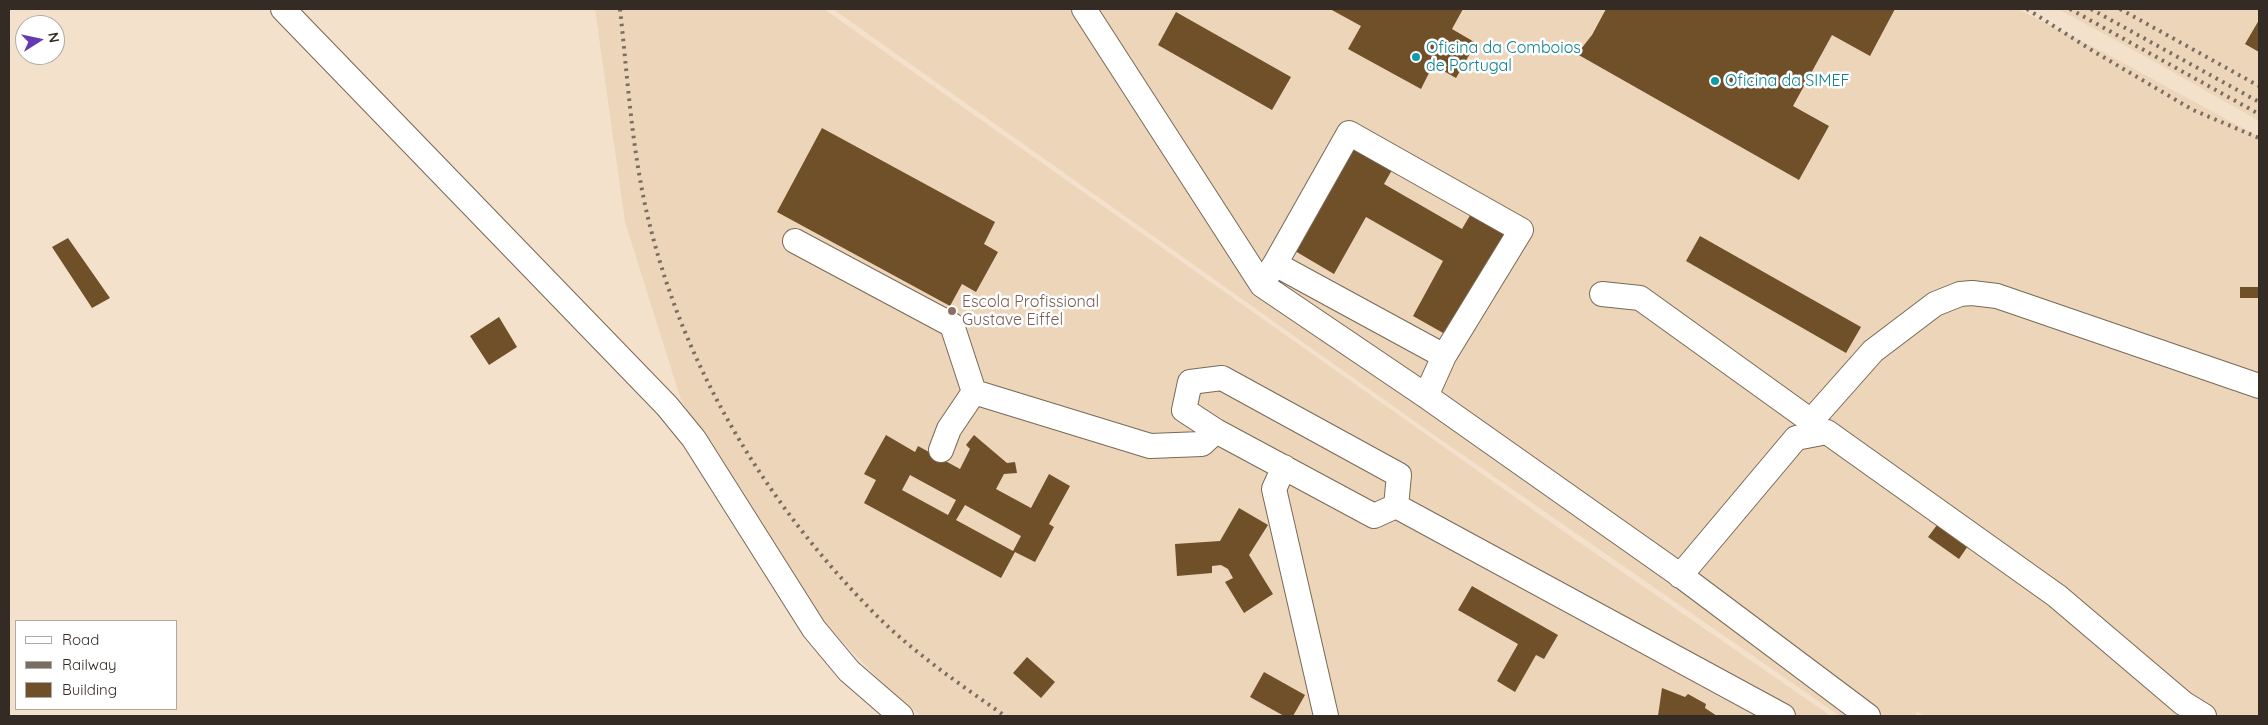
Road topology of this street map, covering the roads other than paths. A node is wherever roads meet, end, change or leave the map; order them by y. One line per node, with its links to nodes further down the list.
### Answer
1 (284, 9): 17 (street)
2 (1084, 9): 5 (street)
3 (795, 241): 9 (street)
4 (1275, 264): 5 (street); 7 (street); 7 (street)
5 (1262, 285): 10 (street)
6 (1602, 294): 11 (street)
7 (1444, 356): 10 (street)
8 (2259, 386): 11 (street)
9 (974, 392): 12 (street); 13 (street)
10 (1426, 396): 16 (street)
11 (1814, 427): 16 (street); 21 (street)
12 (1216, 431): 14 (street); 15 (street)
13 (941, 450)
14 (1284, 467): 15 (street); 18 (street)
15 (1396, 506): 19 (street)
16 (1680, 576): 20 (street)
17 (901, 716)
18 (1326, 716)
19 (1782, 716)
20 (1868, 716)
21 (2204, 716)

